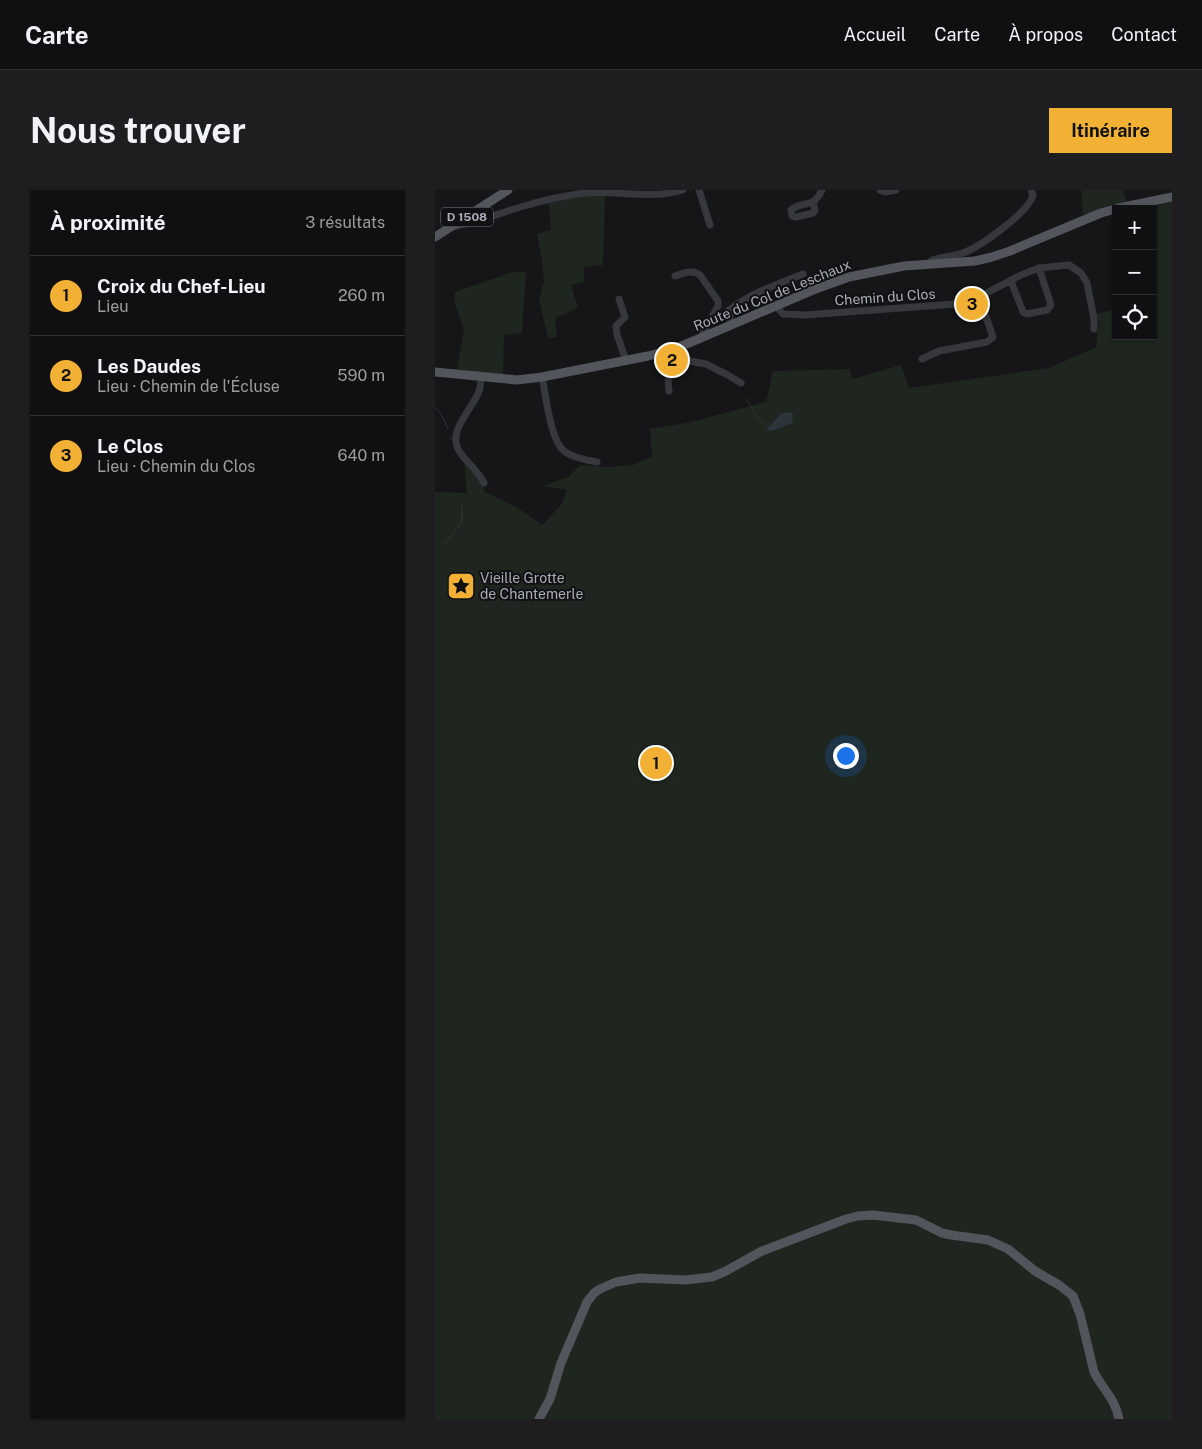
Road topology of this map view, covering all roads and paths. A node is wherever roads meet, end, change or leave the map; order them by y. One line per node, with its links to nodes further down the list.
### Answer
1 (508, 190): 10 (main road, D 1508)
2 (514, 190): 10 (main road, D 1508)
3 (683, 190): 9 (street)
4 (699, 190): 13 (street)
5 (822, 190): 12 (street)
6 (880, 190): 7 (street)
7 (896, 190)
8 (1031, 190): 16 (street)
9 (586, 191): 14 (street)
10 (500, 196): 14 (main road, D 1508)
11 (1172, 197): 16 (main road, Route du Col de Leschaux)
12 (813, 203)
13 (711, 225)
14 (451, 227): 15 (main road, D 1508)
15 (435, 238)
16 (930, 264): 23 (main road, Route du Col de Leschaux)
17 (1039, 268): 20 (street, Chemin du Clos); 20 (street); 25 (street, Chemin du Clos)
18 (803, 274): 24 (street)
19 (675, 276): 26 (street)
20 (1011, 281): 21 (street, Chemin du Clos)
21 (979, 297): 23 (street, Chemin du Clos); 29 (street)
22 (619, 299): 30 (street)
23 (776, 306): 24 (main road, Route du Col de Leschaux)
24 (731, 325): 26 (main road, Route du Col de Leschaux)
25 (1094, 329)
26 (702, 338): 27 (main road, Route du Col de Leschaux)
27 (674, 349): 28 (street); 30 (main road, Route du Col de Leschaux)
28 (678, 359): 34 (street); 35 (street)
29 (922, 359)
30 (626, 360): 33 (main road, Route du Col de Leschaux)
31 (435, 372): 32 (main road, Route du Col de Leschaux)
32 (480, 377): 33 (main road, Route du Col de Leschaux); 37 (street)
33 (542, 377): 36 (street)
34 (741, 383)
35 (669, 391)
36 (597, 462)
37 (484, 483)
38 (539, 1419): 39 (main road)
39 (1119, 1419)

